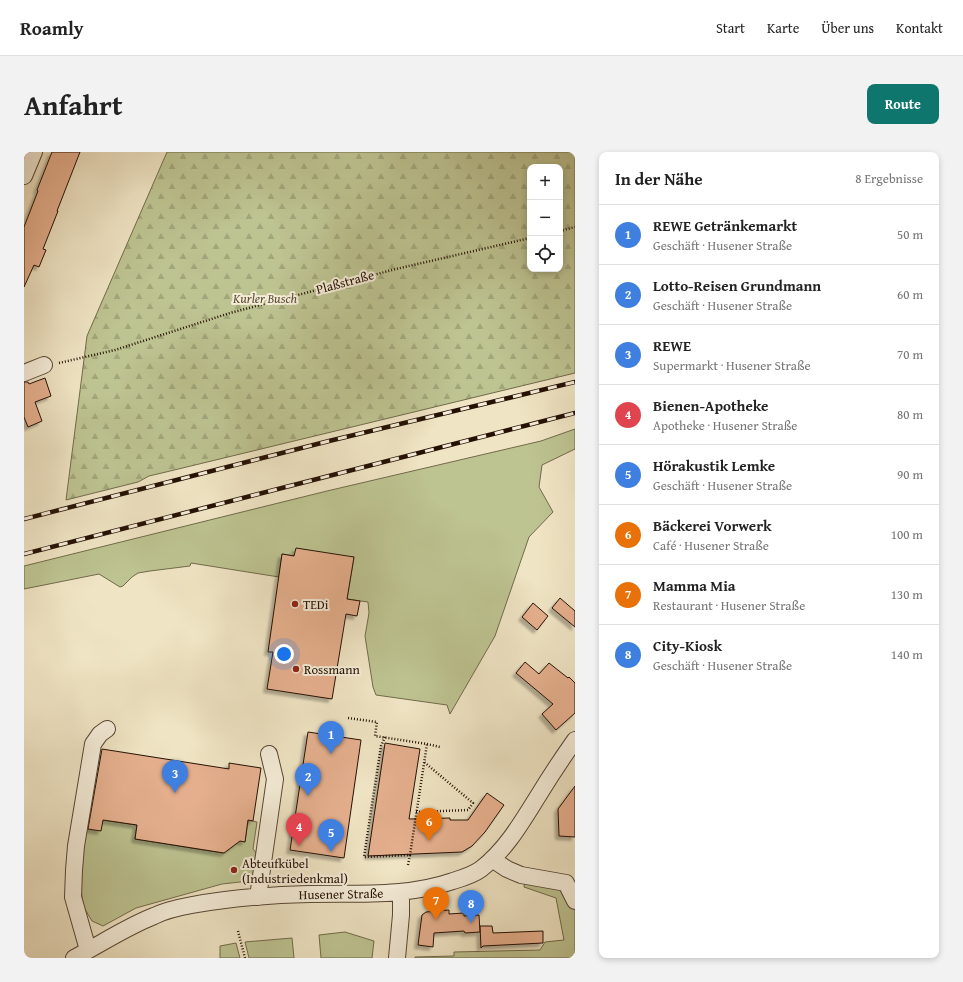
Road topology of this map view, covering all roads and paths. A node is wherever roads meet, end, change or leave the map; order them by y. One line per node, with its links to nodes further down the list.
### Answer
1 (34, 152): 2 (street)
2 (24, 176)
3 (575, 227): 4 (path)
4 (563, 230)
5 (527, 239): 6 (path, Plaßstraße)
6 (44, 365): 7 (street)
7 (24, 373)
8 (348, 718): 10 (path)
9 (107, 729): 24 (street)
10 (385, 737): 12 (path); 17 (path)
11 (575, 740): 18 (street, Husener Straße)
12 (426, 744): 13 (path); 15 (path)
13 (440, 747)
14 (269, 754): 21 (street)
15 (424, 761): 16 (path); 16 (path)
16 (416, 812): 17 (path)
17 (410, 855): 19 (path)
18 (492, 859): 20 (street, Husener Straße); 22 (street)
19 (408, 865)
20 (401, 892): 21 (street, Husener Straße); 27 (street)
21 (258, 896): 24 (street, Husener Straße)
22 (575, 901)
23 (238, 931): 26 (path)
24 (88, 950): 25 (street, Husener Straße)
25 (74, 958)
26 (245, 958)
27 (397, 958)

